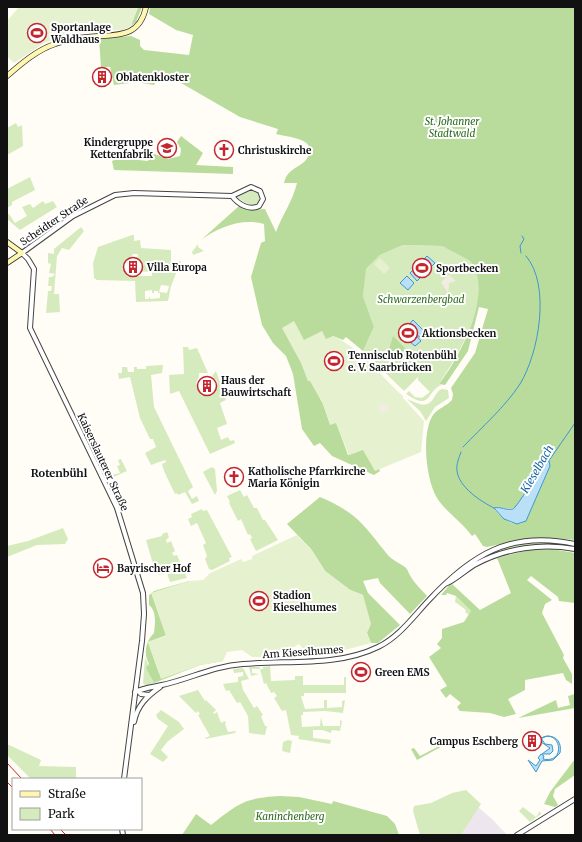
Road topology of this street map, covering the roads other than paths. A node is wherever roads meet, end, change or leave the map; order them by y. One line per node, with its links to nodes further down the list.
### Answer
1 (146, 7): 2 (main road)
2 (7, 76)
3 (232, 196): 3 (street, Scheidter Straße); 5 (street, Scheidter Straße)
4 (7, 242): 5 (main road)
5 (22, 253): 6 (main road, Scheidter Straße); 10 (street, Kaiserslauterer Straße)
6 (7, 263)
7 (575, 544): 9 (street, Am Kieselhumes)
8 (575, 549): 9 (street, Am Kieselhumes)
9 (445, 584): 11 (street, Am Kieselhumes)
10 (136, 682): 12 (street); 13 (street, Kaiserslauterer Straße)
11 (162, 685): 12 (street, Am Kieselhumes); 14 (street, Am Kieselhumes)
12 (145, 689): 13 (street, Am Kieselhumes)
13 (136, 690): 14 (street); 15 (street, Am Kieselhumes)
14 (149, 695): 15 (street, Am Kieselhumes)
15 (131, 728): 16 (street, Am Kieselhumes)
16 (124, 778)
17 (575, 799): 18 (street)
18 (517, 835)

